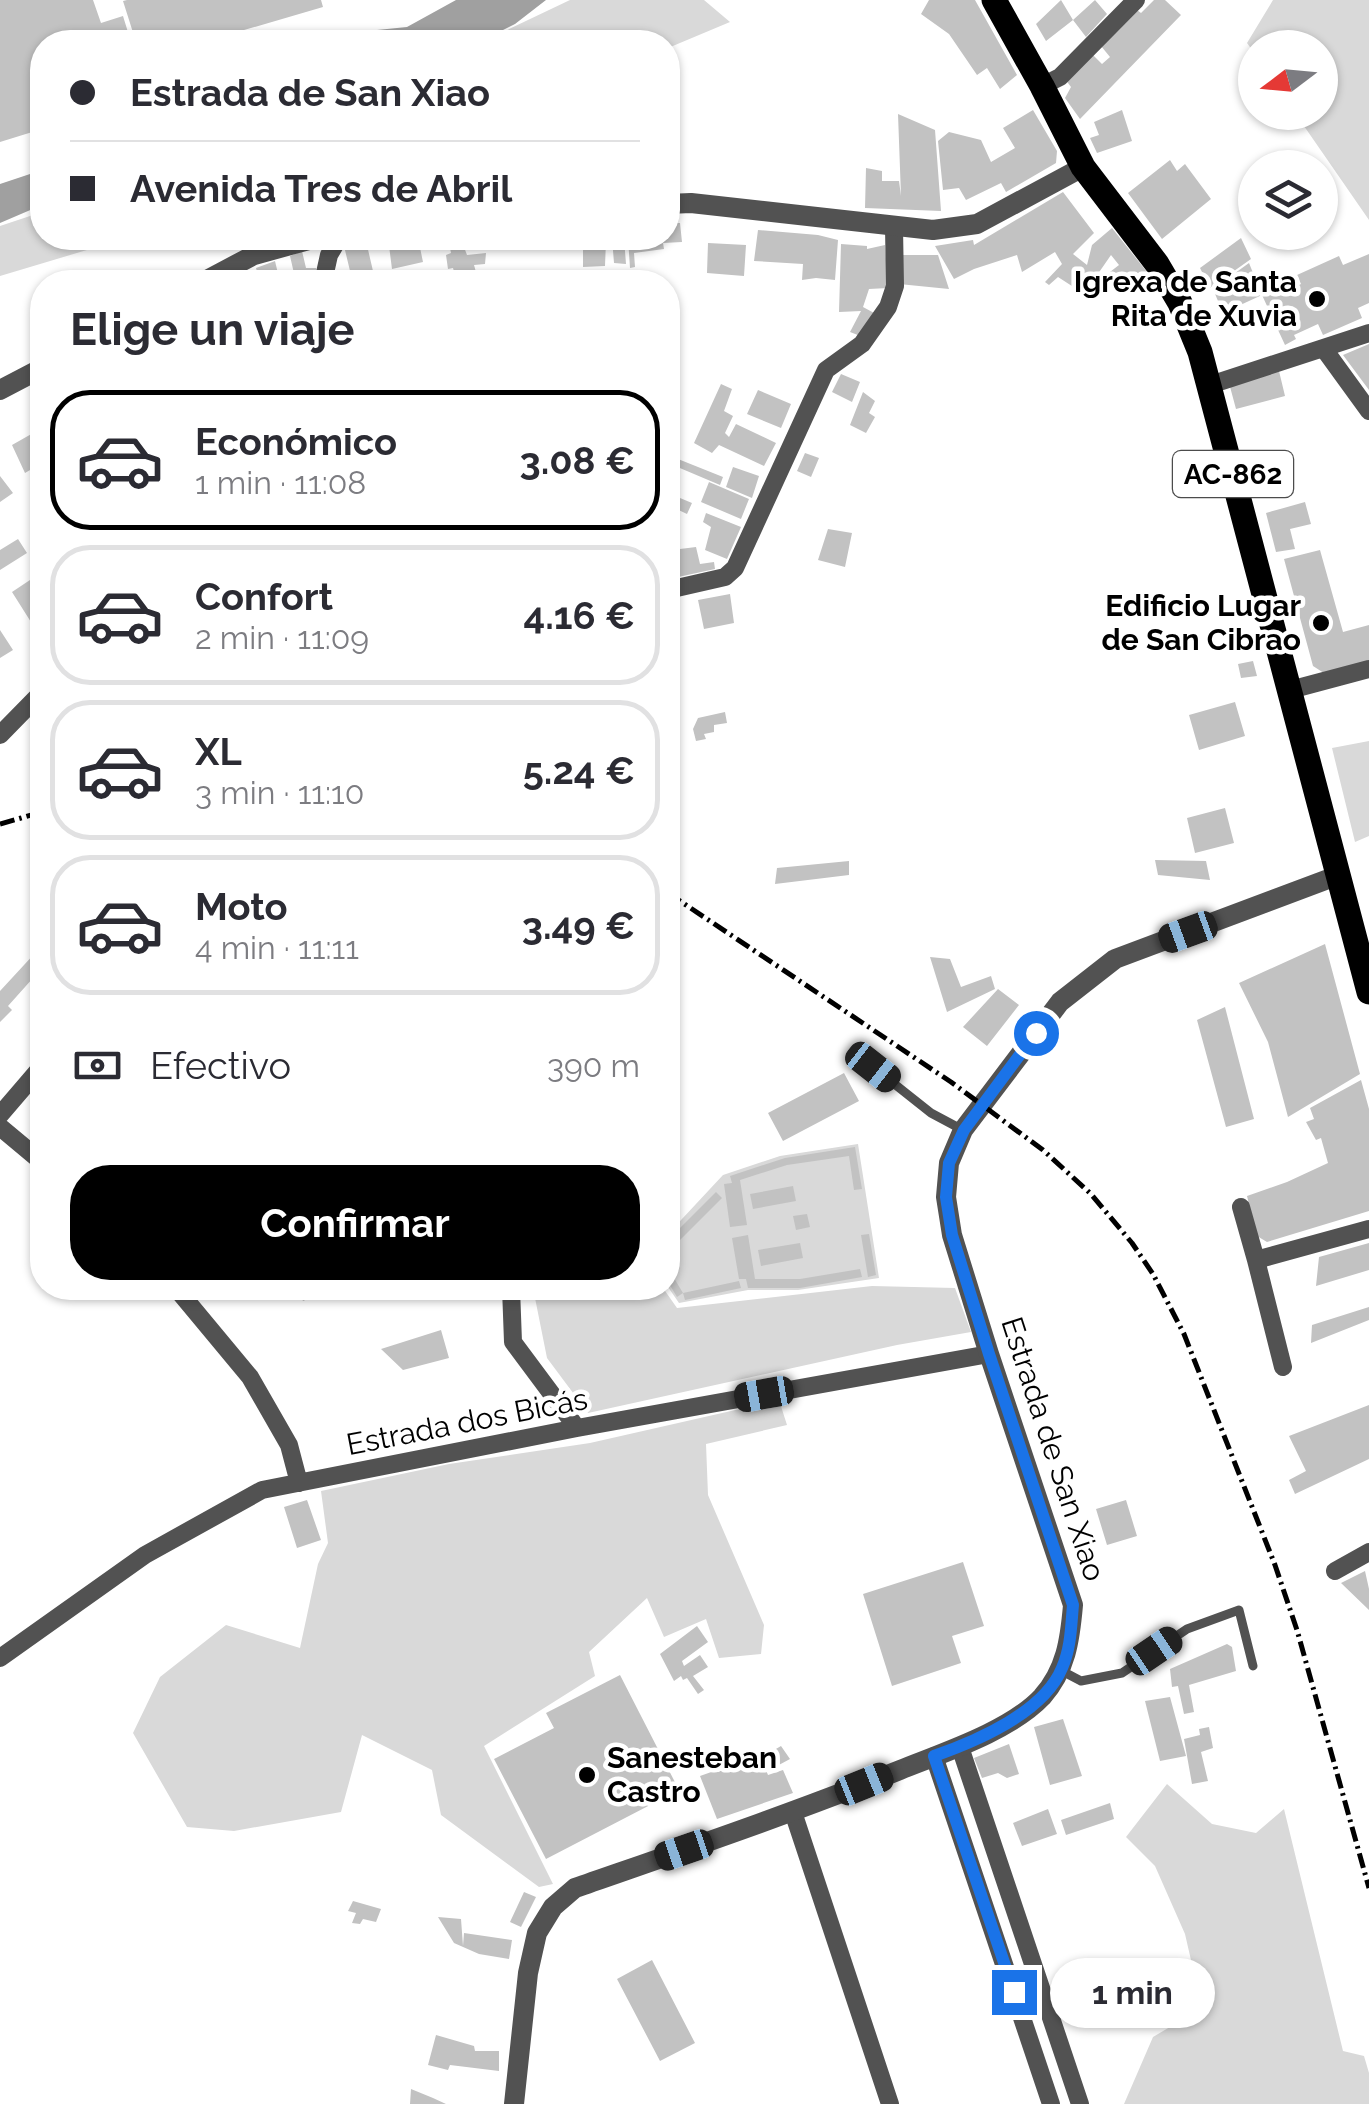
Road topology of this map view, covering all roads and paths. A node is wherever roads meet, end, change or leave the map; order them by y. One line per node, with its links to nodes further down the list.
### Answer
1 (994, 0): 3 (main road, AC-862)
2 (1136, 0): 3 (street)
3 (1042, 86): 4 (main road, AC-862)
4 (1083, 168): 6 (street); 12 (main road, AC-862)
5 (680, 204): 6 (street)
6 (894, 228): 15 (street)
7 (272, 250): 8 (street)
8 (226, 270)
9 (1369, 333): 10 (street)
10 (1324, 349): 12 (street); 14 (street)
11 (30, 374): 13 (street)
12 (1210, 384): 17 (main road, AC-862)
13 (0, 390)
14 (1369, 410)
15 (680, 587)
16 (1369, 669): 17 (street)
17 (1290, 690): 20 (main road, AC-862)
18 (30, 704): 19 (street)
19 (0, 735)
20 (1339, 874): 21 (main road, AC-862); 26 (street, Estrada de San Xiao)
21 (1369, 992)
22 (873, 1067): 26 (lane)
23 (30, 1080): 24 (street)
24 (0, 1116)
25 (0, 1127): 27 (street)
26 (964, 1130): 33 (street, Estrada de San Xiao)
27 (30, 1152)
28 (1241, 1207): 30 (street)
29 (1369, 1229): 30 (street)
30 (1256, 1260): 34 (street)
31 (186, 1300): 36 (street)
32 (511, 1300): 35 (street)
33 (989, 1354): 35 (street, Estrada dos Bicás); 41 (street, Estrada de San Xiao)
34 (1283, 1367)
35 (577, 1428): 36 (street, Estrada dos Bicás)
36 (299, 1483): 39 (street, Estrada dos Bicás)
37 (1369, 1552): 38 (street)
38 (1334, 1571)
39 (0, 1658)
40 (1253, 1666): 41 (lane)
41 (1062, 1670): 42 (street, Estrada de San Xiao)
42 (960, 1747): 43 (street, Estrada de San Xiao); 48 (street)
43 (934, 1756): 44 (street, Estrada de San Xiao); 47 (street)
44 (793, 1812): 45 (street, Estrada de San Xiao); 46 (street)
45 (514, 2104)
46 (890, 2104)
47 (1052, 2104)
48 (1080, 2104)

